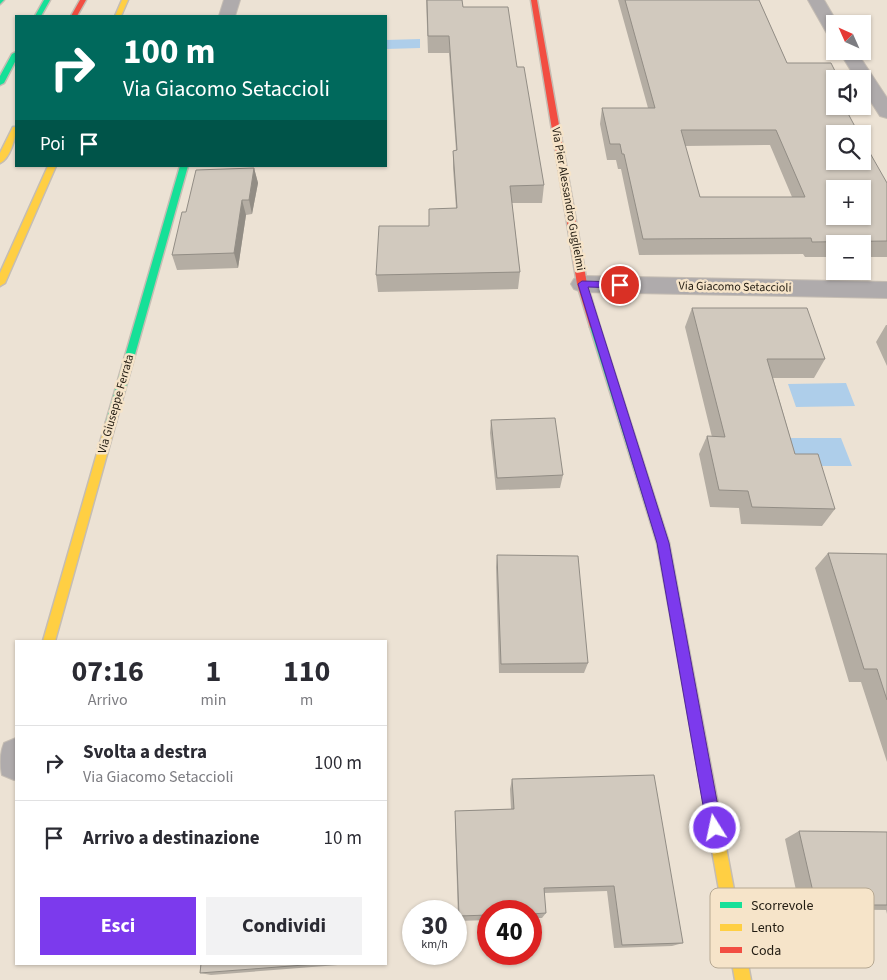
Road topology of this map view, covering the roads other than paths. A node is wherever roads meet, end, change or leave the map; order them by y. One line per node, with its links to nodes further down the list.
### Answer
1 (47, 0): 7 (street)
2 (83, 0): 8 (street)
3 (125, 0): 9 (street)
4 (232, 0): 10 (street)
5 (534, 0): 21 (street, Via Pier Alessandro Guglielmi)
6 (816, 0): 11 (street)
7 (39, 15)
8 (75, 15)
9 (118, 15)
10 (227, 15)
11 (826, 17)
12 (15, 56): 14 (street)
13 (853, 60): 15 (street)
14 (0, 83)
15 (887, 112)
16 (15, 131): 17 (street)
17 (0, 161)
18 (52, 167): 20 (street)
19 (184, 167): 23 (street, Via Giuseppe Ferrata)
20 (0, 283)
21 (582, 284): 22 (street, Via Giacomo Setaccioli); 24 (street, Via Pier Alessandro Guglielmi)
22 (887, 290)
23 (49, 640)
24 (726, 888)

